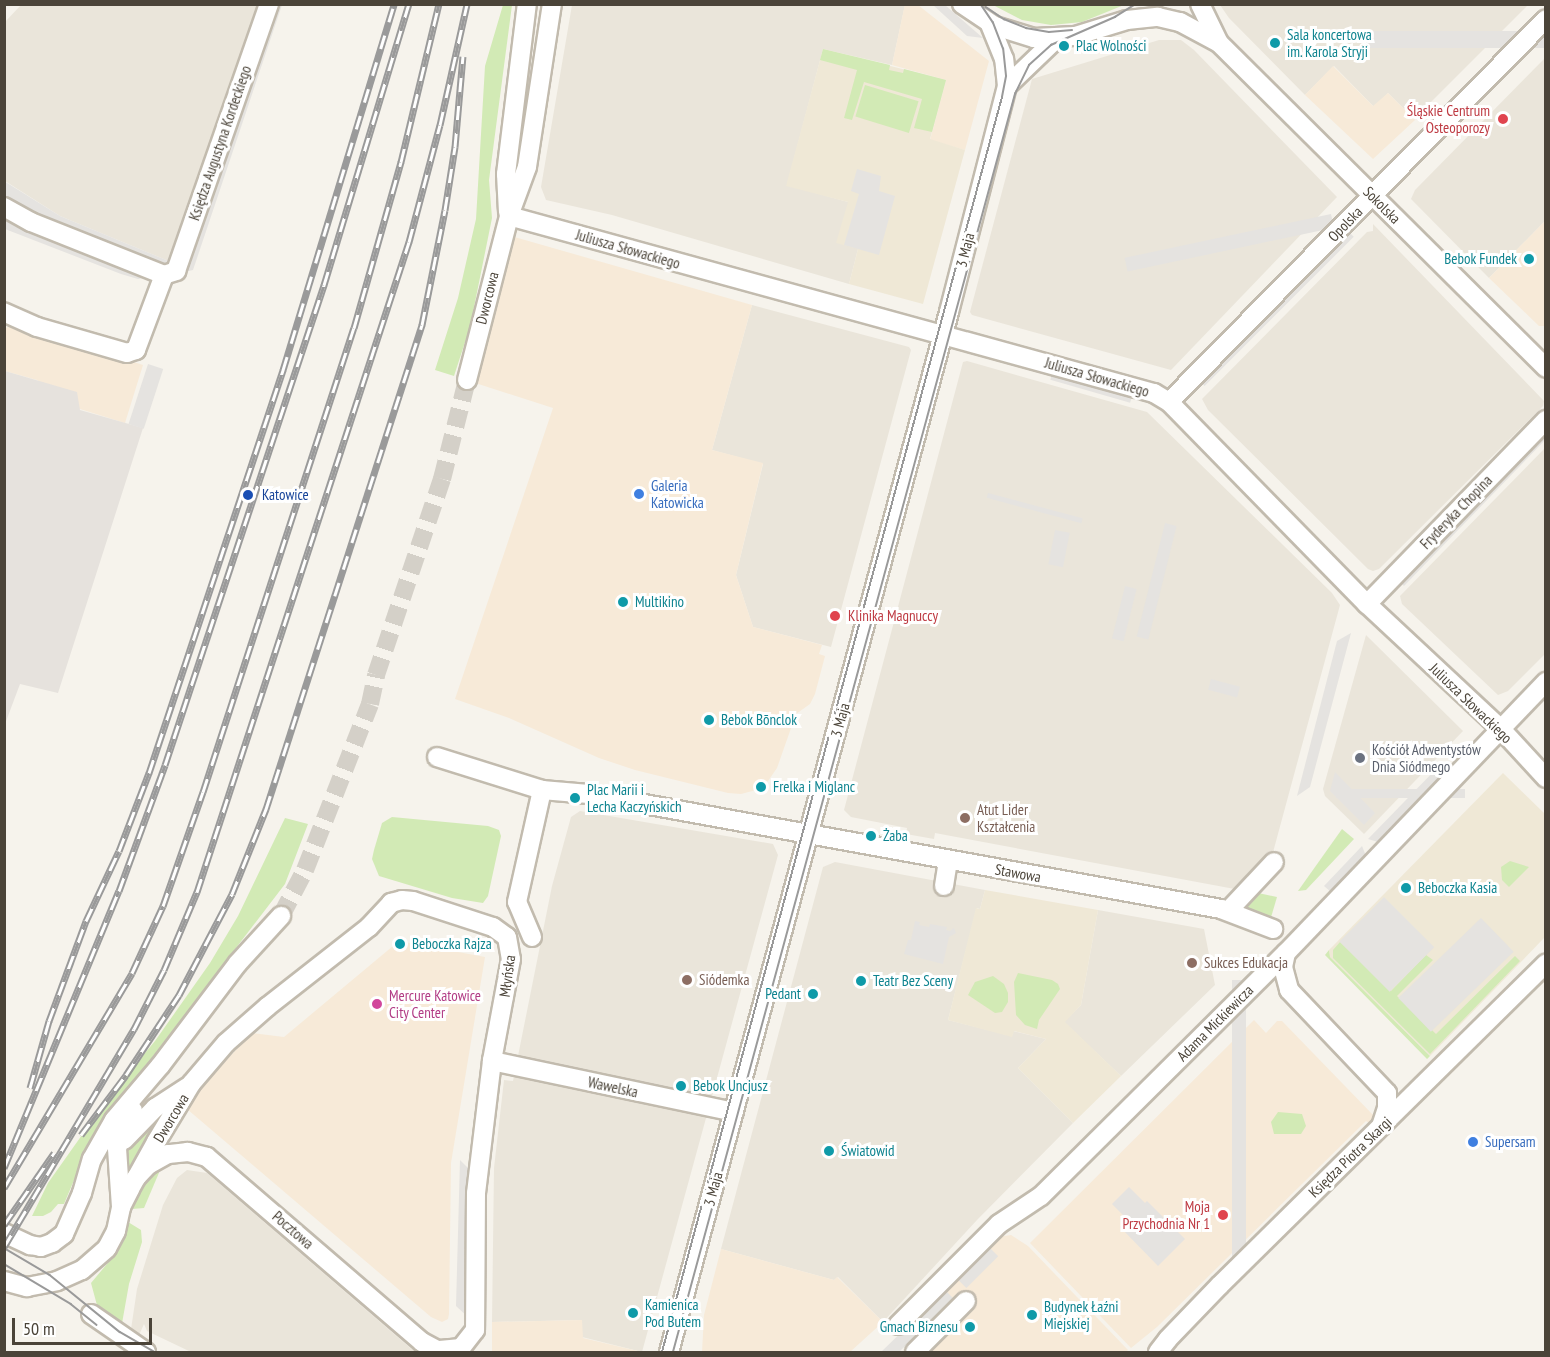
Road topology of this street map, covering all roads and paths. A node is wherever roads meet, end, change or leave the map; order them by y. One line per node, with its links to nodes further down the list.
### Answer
1 (269, 4): 16 (street, Księdza Augustyna Kordeckiego)
2 (527, 4): 15 (street)
3 (552, 4): 15 (street)
4 (1156, 4): 7 (street)
5 (1200, 4): 11 (street, Sokolska)
6 (962, 6): 9 (street)
7 (1142, 18): 10 (street); 11 (street, Sokolska)
8 (1545, 19): 13 (street, Opolska)
9 (990, 24): 10 (street); 12 (street, 3 Maja)
10 (1057, 38): 12 (street)
11 (1219, 42): 13 (street, Sokolska)
12 (1007, 86): 18 (street, 3 Maja)
13 (1372, 195): 19 (street, Sokolska); 21 (street, Opolska)
14 (4, 207): 16 (street)
15 (508, 216): 18 (street, Juliusza Słowackiego); 20 (street, Dworcowa)
16 (164, 275): 17 (street)
17 (4, 312)
18 (943, 336): 21 (street, Juliusza Słowackiego); 29 (street, 3 Maja)
19 (1542, 357)
20 (467, 380)
21 (1169, 402): 23 (street, Juliusza Słowackiego)
22 (1545, 420): 23 (street, Fryderyka Chopina)
23 (1367, 604): 25 (street, Juliusza Słowackiego)
24 (1545, 682): 25 (street, Adama Mickiewicza)
25 (1500, 728): 27 (street, Juliusza Słowackiego); 37 (street, Adama Mickiewicza)
26 (436, 757): 28 (street)
27 (1545, 778)
28 (542, 790): 29 (street); 36 (street)
29 (808, 836): 30 (street, Stawowa); 42 (street, 3 Maja)
30 (948, 861): 32 (street); 33 (street, Stawowa)
31 (1274, 862): 33 (street)
32 (944, 886)
33 (1228, 911): 35 (street, Stawowa)
34 (281, 916): 40 (street, Dworcowa)
35 (1274, 929)
36 (532, 937)
37 (1286, 953): 43 (street); 52 (street, Adama Mickiewicza)
38 (1545, 964): 43 (street, Księdza Piotra Skargi)
39 (492, 1061): 41 (street, Młyńska); 42 (street, Wawelska); 53 (street, Młyńska)
40 (155, 1071): 44 (street, Dworcowa); 46 (street, Dworcowa)
41 (191, 1084): 44 (street, Dworcowa); 45 (street, Dworcowa)
42 (734, 1112): 56 (street, 3 Maja)
43 (1381, 1127): 54 (street, Księdza Piotra Skargi)
44 (117, 1148): 46 (street, Dworcowa); 47 (street, Dworcowa)
45 (136, 1178): 47 (street, Dworcowa); 53 (street, Pocztowa)
46 (82, 1193): 48 (street, Dworcowa)
47 (121, 1207): 49 (street, Dworcowa)
48 (4, 1233)
49 (4, 1281)
50 (966, 1301): 57 (street)
51 (91, 1314): 55 (street)
52 (898, 1325)
53 (438, 1351)
54 (1161, 1351)
55 (146, 1353)
56 (669, 1353)
57 (915, 1353)

